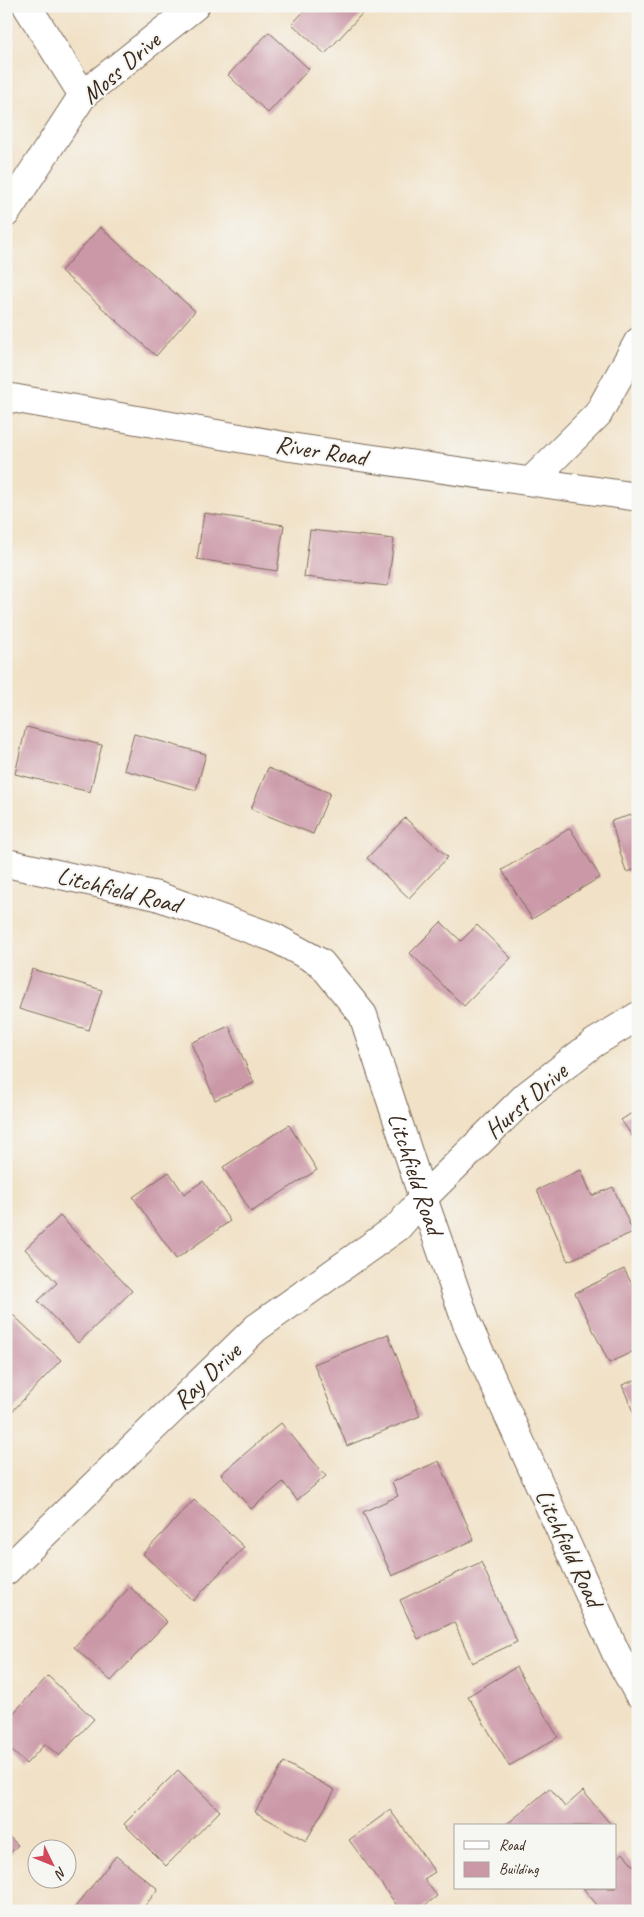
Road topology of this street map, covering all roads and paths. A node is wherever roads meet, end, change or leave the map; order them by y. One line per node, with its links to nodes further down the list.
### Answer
1 (28, 6): 3 (street)
2 (194, 6): 3 (street, Moss Drive)
3 (84, 95): 4 (street, Moss Drive)
4 (6, 213)
5 (638, 342): 7 (street)
6 (6, 397): 7 (street, River Road)
7 (530, 481): 8 (street, River Road)
8 (638, 497)
9 (6, 863): 11 (street, Litchfield Road)
10 (638, 1016): 11 (street, Hurst Drive)
11 (422, 1198): 12 (street, Ray Drive); 13 (street, Litchfield Road)
12 (6, 1571)
13 (638, 1693)

